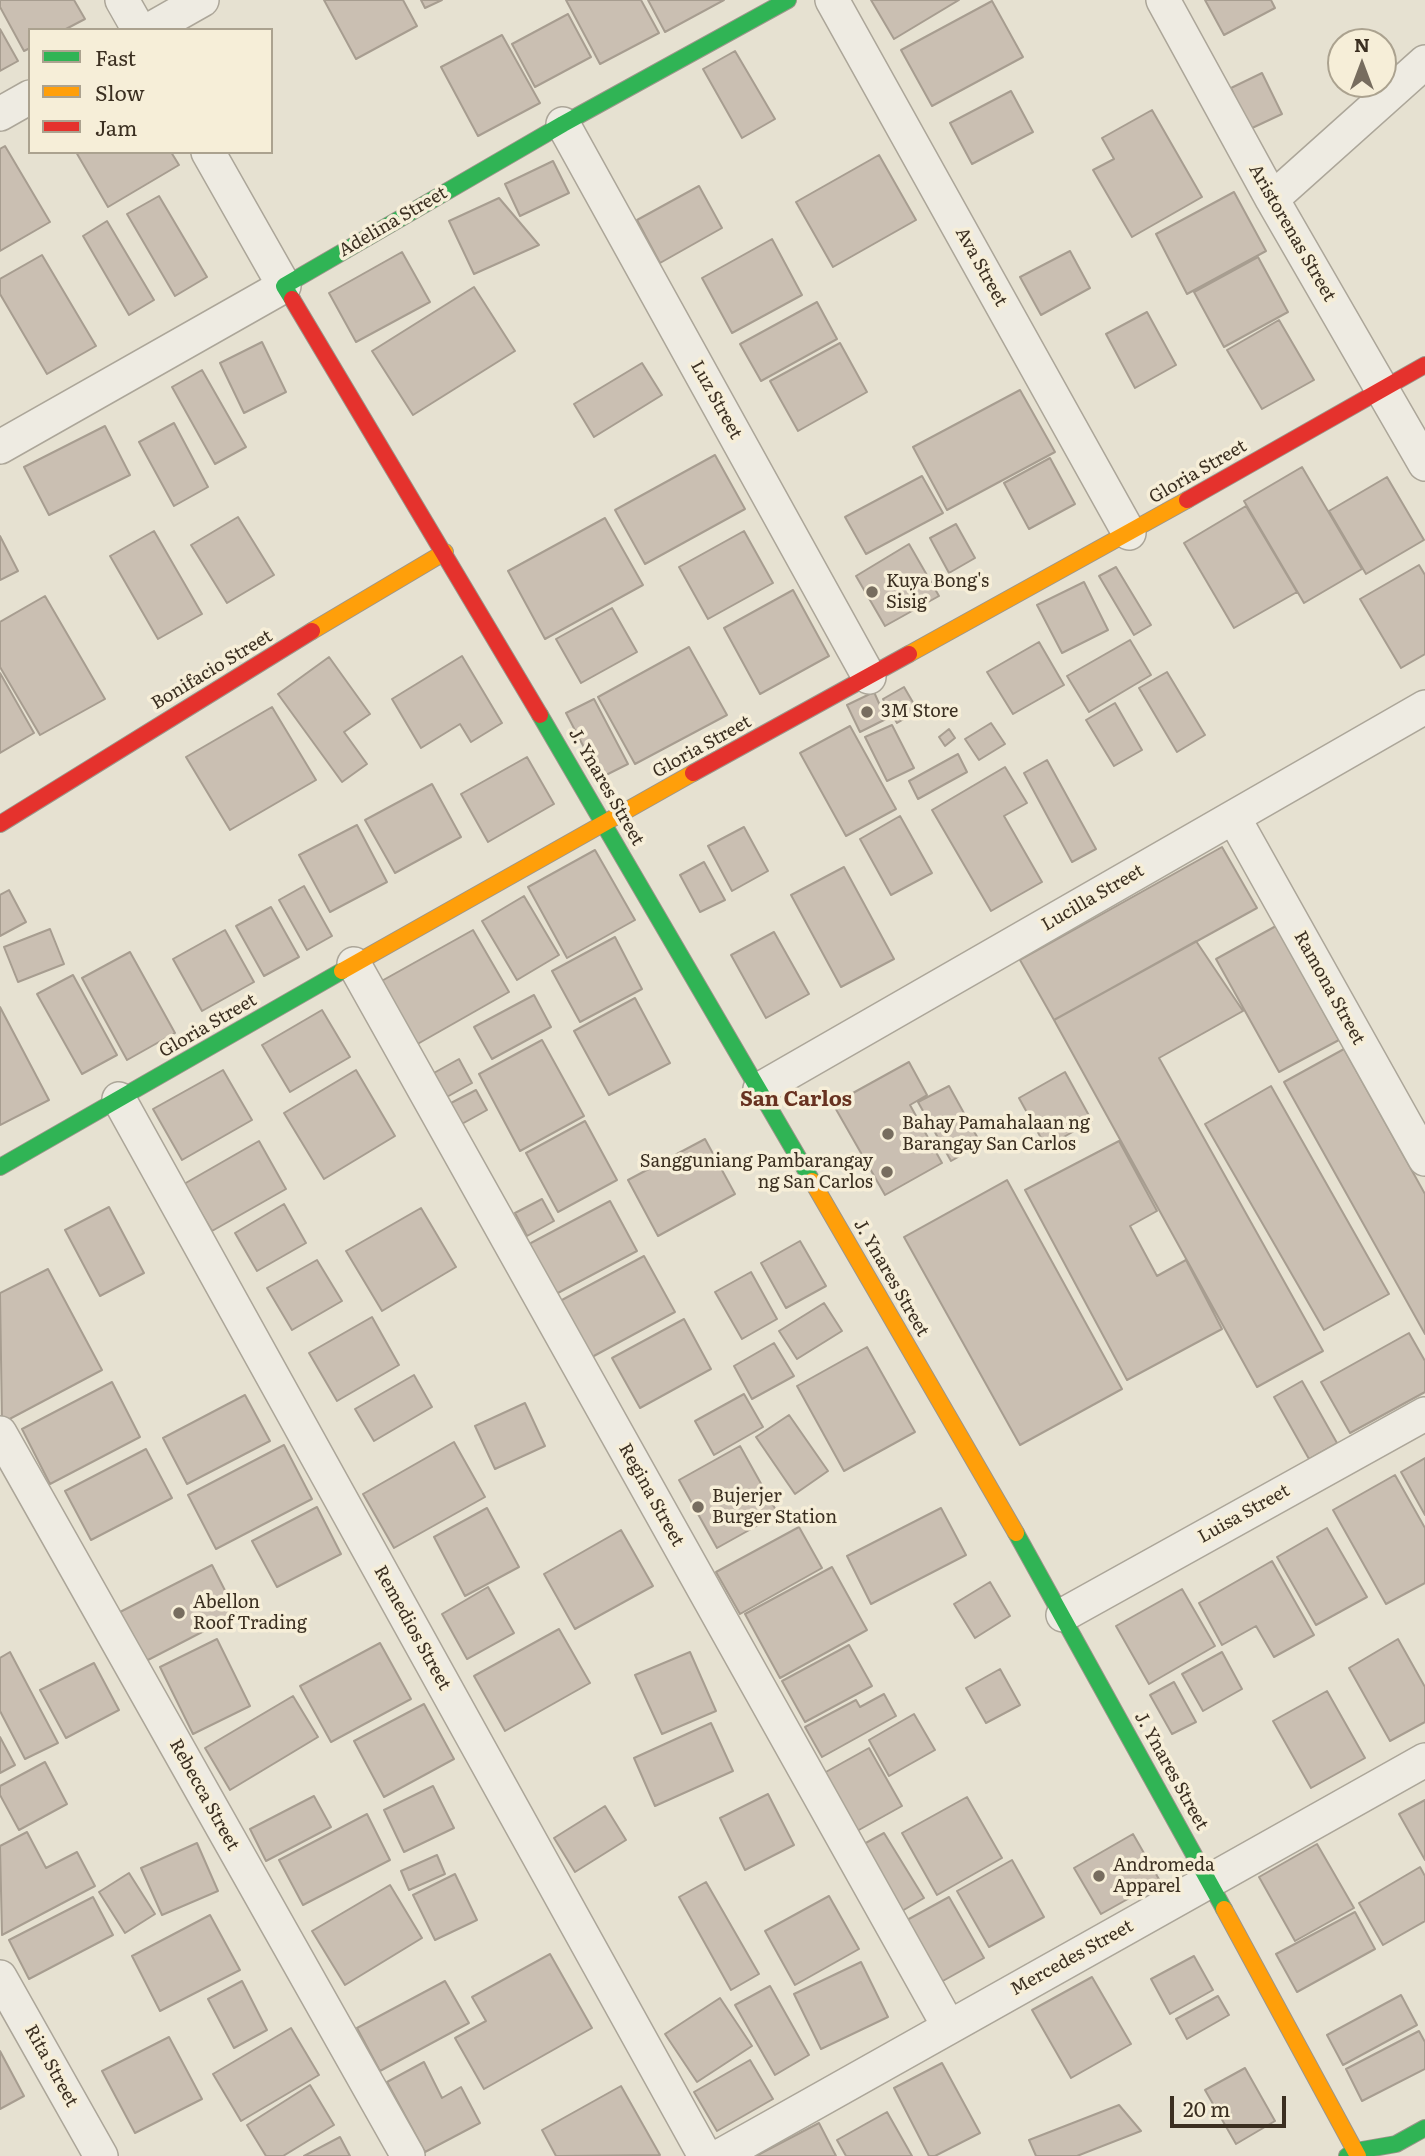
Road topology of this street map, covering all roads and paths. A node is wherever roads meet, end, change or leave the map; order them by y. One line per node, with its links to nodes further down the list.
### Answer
1 (122, 0): 6 (street)
2 (202, 0): 7 (street)
3 (788, 0): 11 (street, Adelina Street)
4 (832, 0): 19 (street, Ava Street)
5 (1163, 0): 13 (street, Aristorenas Street)
6 (138, 28)
7 (153, 28)
8 (1425, 62): 13 (street)
9 (28, 98): 10 (street)
10 (0, 114)
11 (563, 124): 14 (street, Adelina Street); 21 (street, Luz Street)
12 (209, 154): 14 (street)
13 (1272, 199): 16 (street, Aristorenas Street)
14 (284, 286): 17 (street, Adelina Street); 20 (street, J. Ynares Street)
15 (1425, 365): 16 (street, Gloria Street)
16 (1382, 390): 18 (street, Aristorenas Street); 19 (street, Gloria Street)
17 (0, 447)
18 (1425, 464)
19 (1129, 533): 21 (street, Gloria Street)
20 (445, 552): 24 (street, J. Ynares Street); 25 (street, Bonifacio Street)
21 (869, 677): 24 (street, Gloria Street)
22 (1425, 707): 23 (street, Lucilla Street)
23 (1234, 818): 27 (street, Lucilla Street); 29 (street, Ramona Street)
24 (604, 822): 26 (street, Gloria Street); 27 (street, J. Ynares Street)
25 (0, 824)
26 (354, 964): 28 (street, Gloria Street); 37 (street, Regina Street)
27 (760, 1089): 33 (street, J. Ynares Street)
28 (118, 1099): 30 (street, Gloria Street); 43 (street, Remedios Street)
29 (1425, 1159)
30 (0, 1167)
31 (1425, 1414): 33 (street, Luisa Street)
32 (0, 1433): 42 (street, Rebecca Street)
33 (1063, 1615): 35 (street, J. Ynares Street)
34 (1425, 1760): 35 (street, Mercedes Street)
35 (1210, 1881): 37 (street, Mercedes Street); 40 (street, J. Ynares Street)
36 (0, 1977): 41 (street, Rita Street)
37 (949, 2027): 44 (street, Mercedes Street)
38 (1425, 2128): 39 (street)
39 (1392, 2150): 40 (street)
40 (1354, 2154)
41 (101, 2156)
42 (408, 2156)
43 (705, 2156)
44 (720, 2156)

